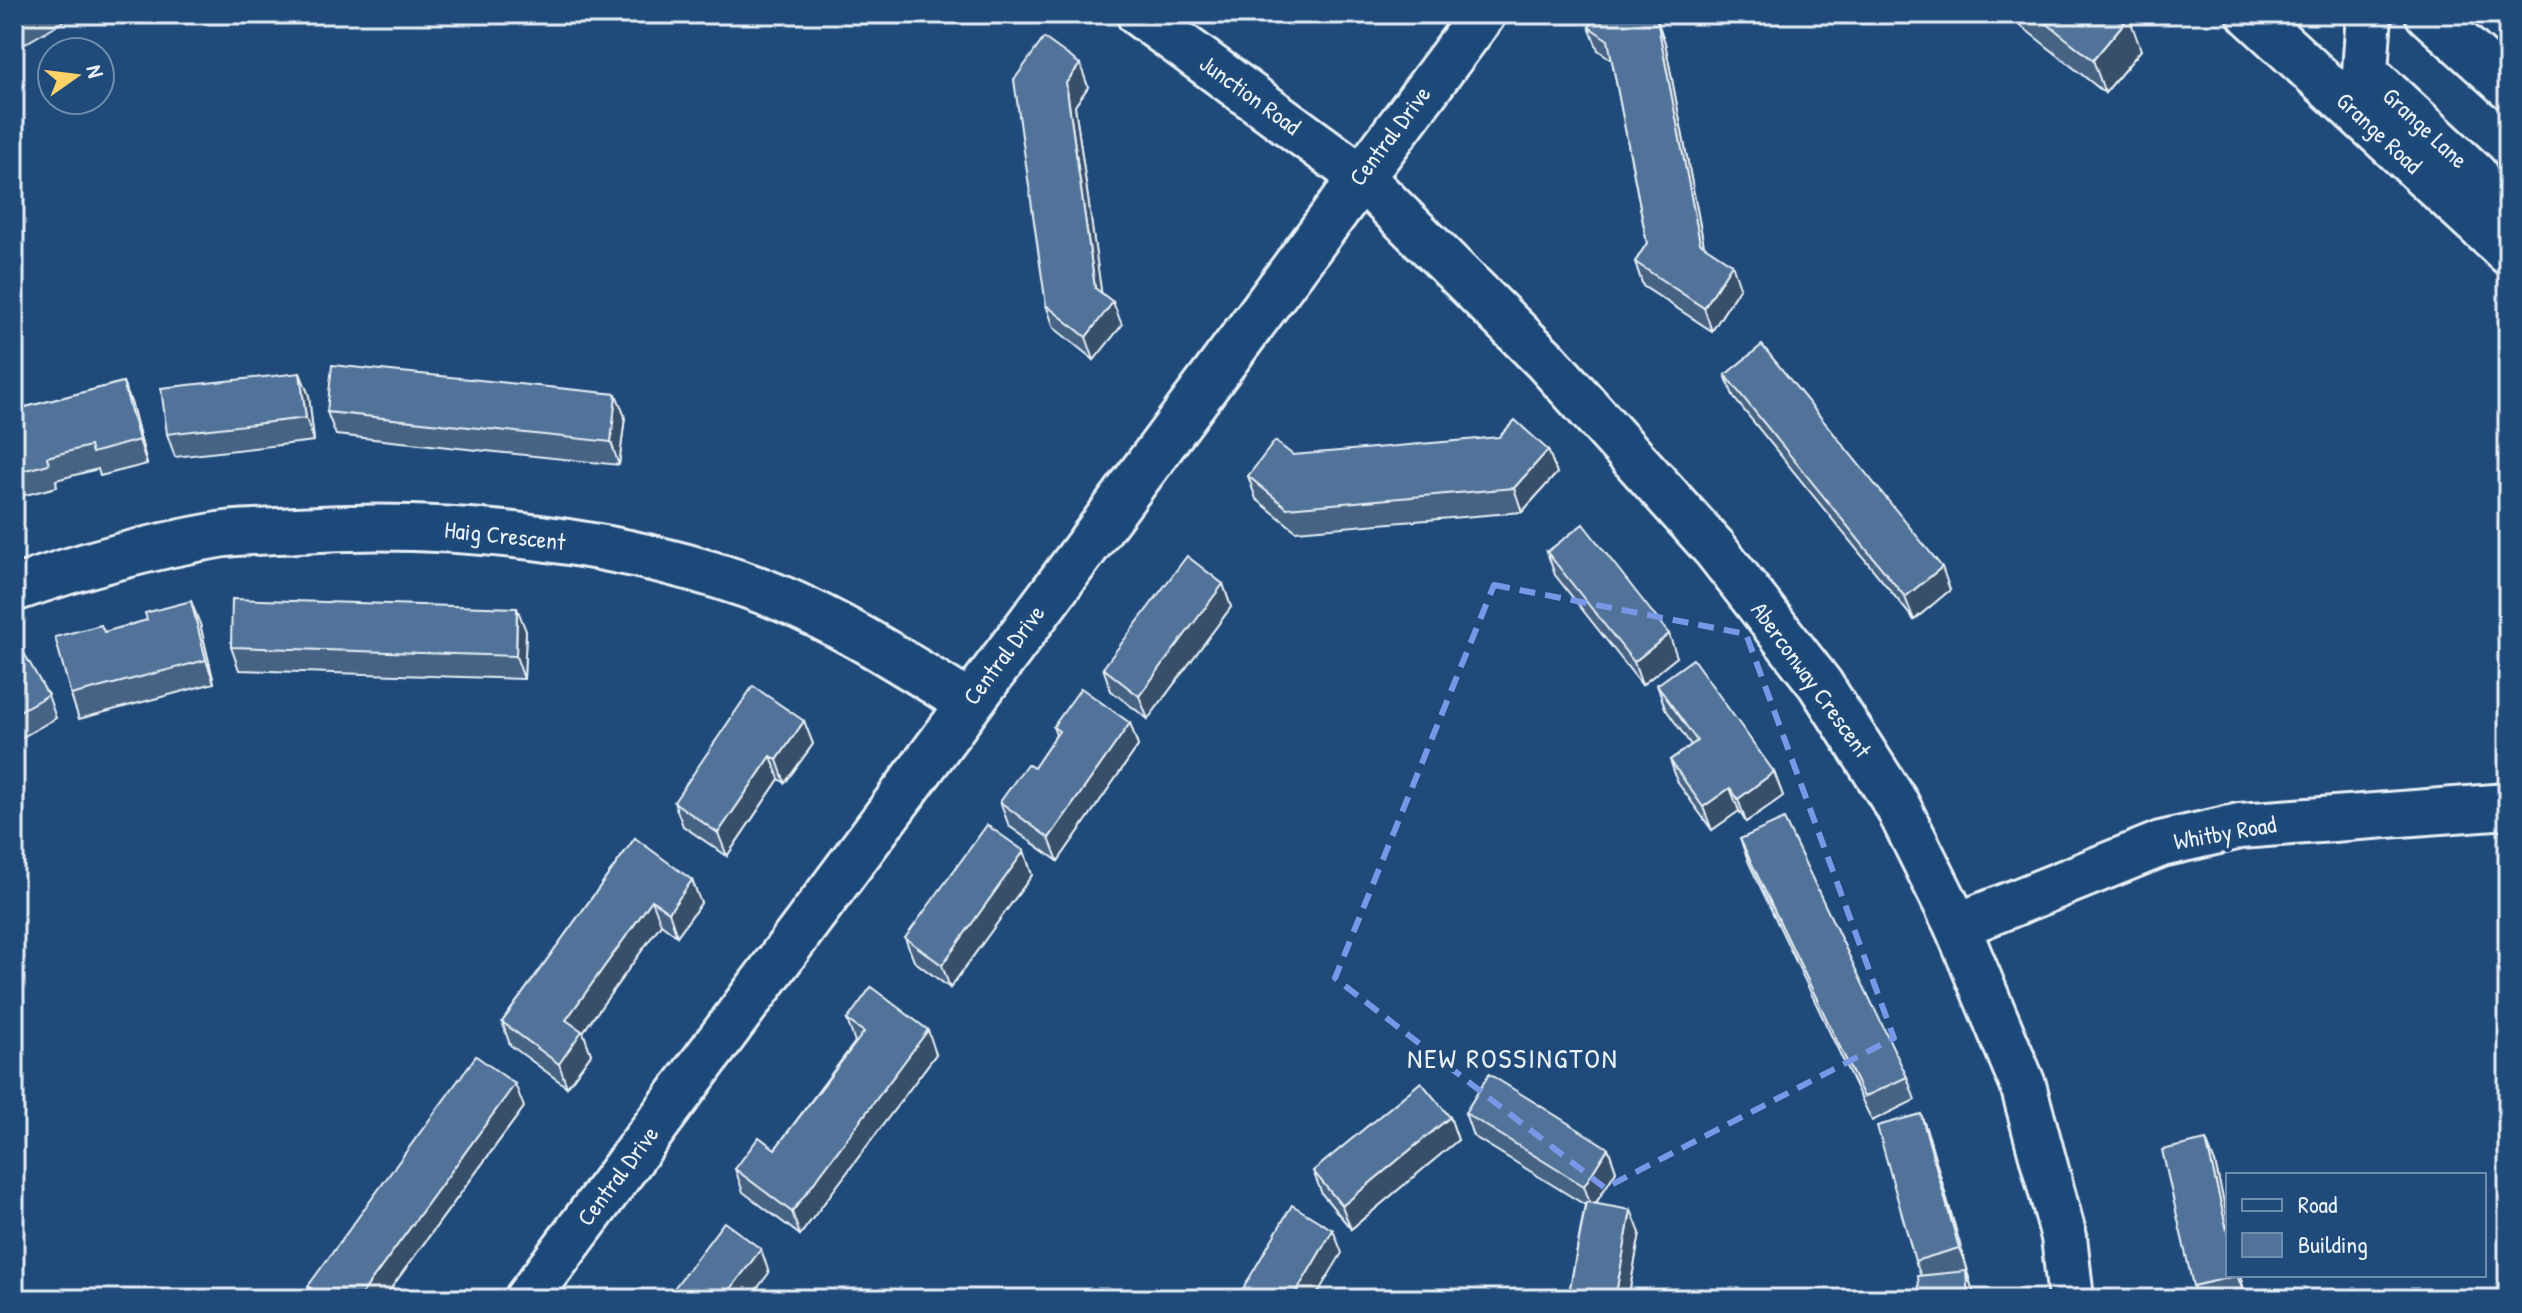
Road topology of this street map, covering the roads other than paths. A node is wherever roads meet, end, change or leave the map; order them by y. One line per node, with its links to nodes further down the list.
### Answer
1 (1139, 14): 7 (street, Junction Road)
2 (1483, 14): 7 (street, Central Drive)
3 (2250, 14): 9 (street, Grange Road)
4 (2369, 14): 8 (street, Grange Lane)
5 (2428, 14): 6 (street)
6 (2508, 86)
7 (1360, 176): 11 (street, Central Drive); 13 (street, Aberconway Crescent)
8 (2508, 239)
9 (2508, 252)
10 (14, 589): 11 (street, Haig Crescent)
11 (968, 703): 14 (street, Central Drive)
12 (2508, 806): 13 (street, Whitby Road)
13 (1957, 926): 15 (street, Aberconway Crescent)
14 (527, 1299)
15 (2071, 1299)

